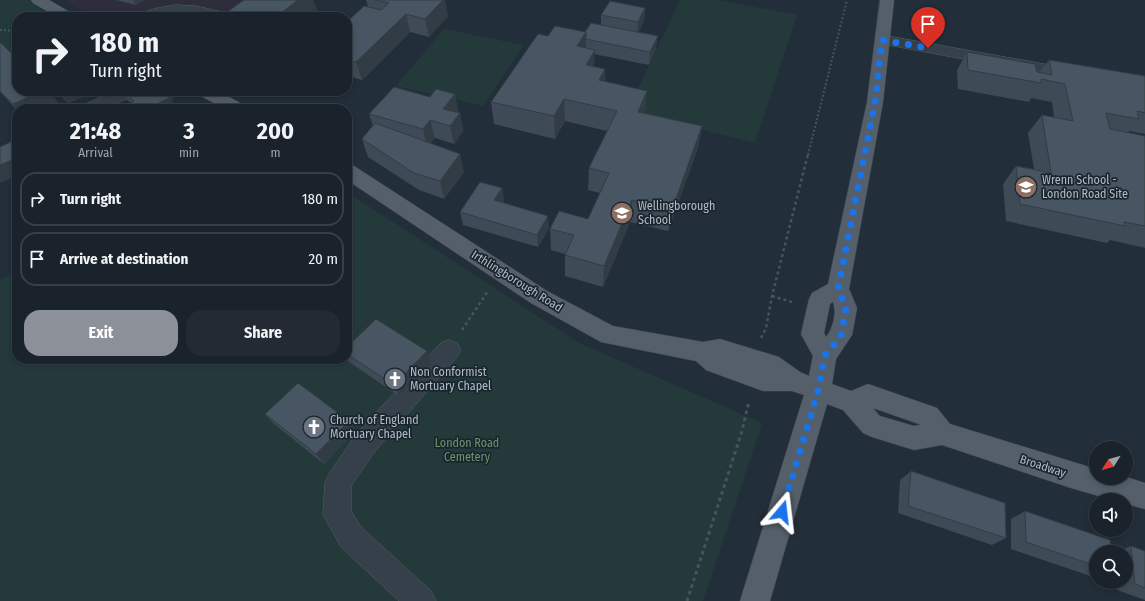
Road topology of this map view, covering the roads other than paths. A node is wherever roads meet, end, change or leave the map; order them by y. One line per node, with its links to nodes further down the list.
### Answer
1 (38, 0): 3 (main road)
2 (887, 0): 6 (main road)
3 (59, 12)
4 (163, 12): 5 (street)
5 (208, 12)
6 (882, 40): 7 (street); 14 (main road)
7 (1083, 76)
8 (118, 96): 10 (street)
9 (214, 96): 11 (main road)
10 (101, 104)
11 (229, 104)
12 (352, 174): 14 (main road, Irthlingborough Road)
13 (449, 350): 16 (street)
14 (818, 391): 15 (main road, Broadway); 17 (main road)
15 (1145, 496)
16 (421, 601)
17 (755, 601)

